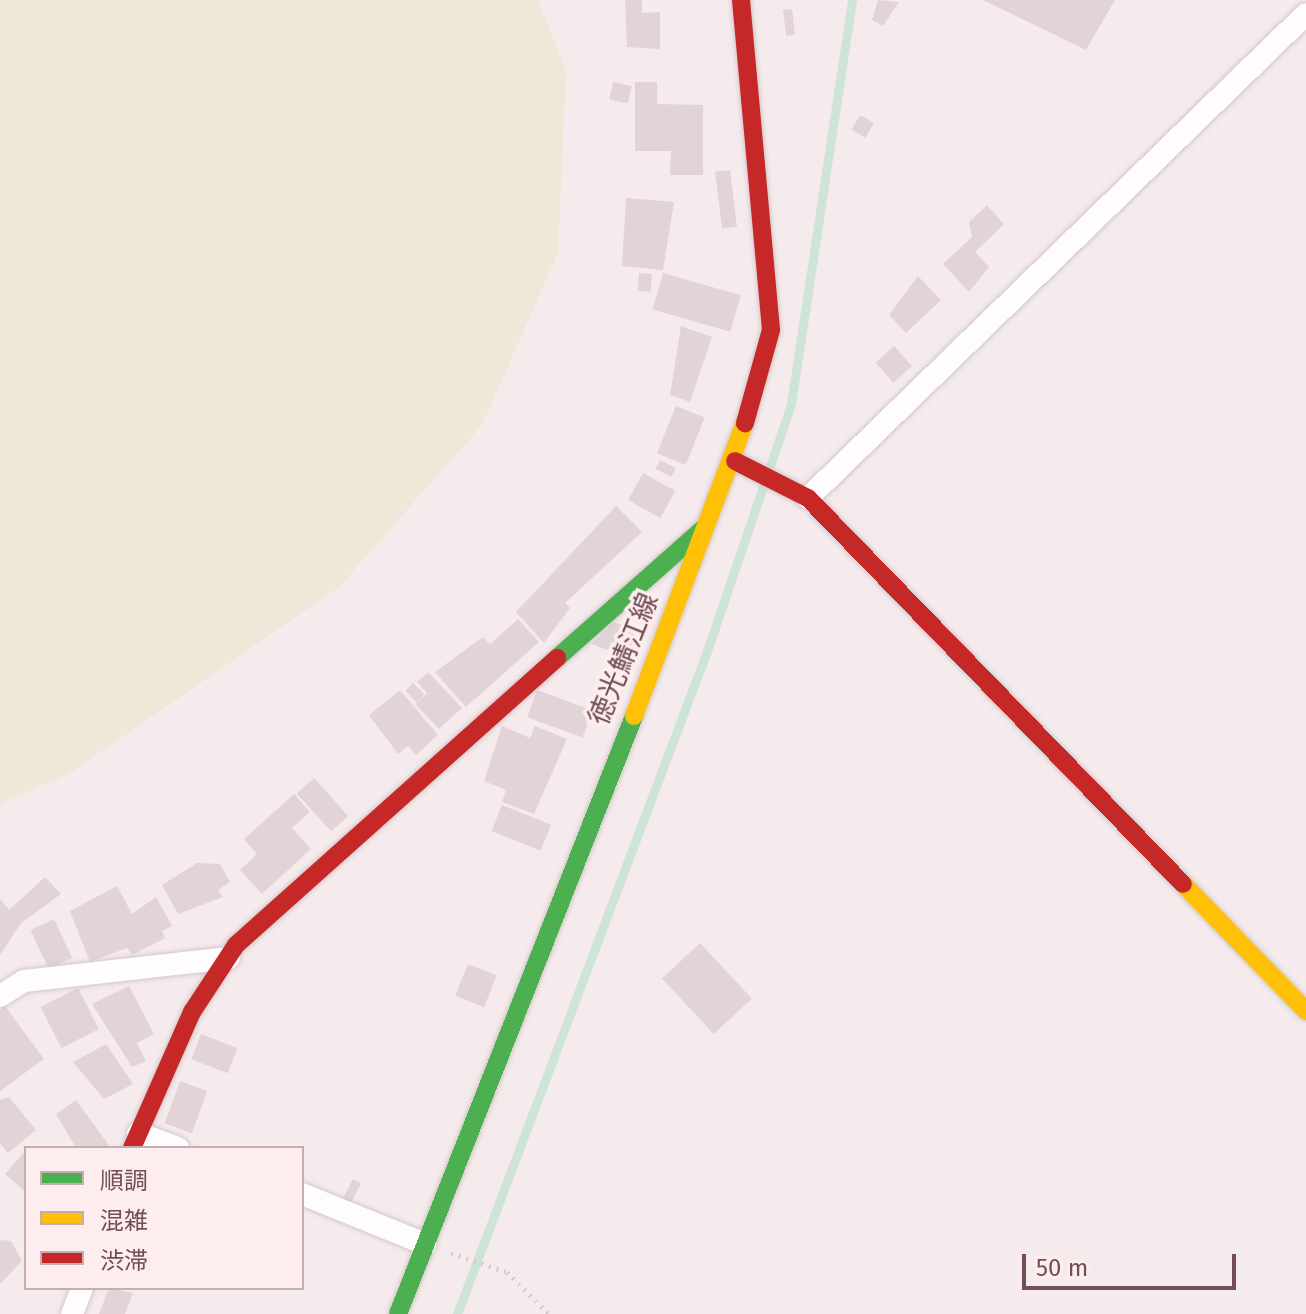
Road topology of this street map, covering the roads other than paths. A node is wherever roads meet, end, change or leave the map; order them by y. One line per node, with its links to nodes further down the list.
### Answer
1 (741, 0): 3 (street, 徳光鯖江線)
2 (1306, 14): 4 (street)
3 (735, 461): 4 (street); 5 (street, 徳光鯖江線)
4 (808, 498): 8 (street)
5 (712, 521): 6 (street); 12 (street, 徳光鯖江線)
6 (229, 958): 7 (street); 9 (street)
7 (0, 996)
8 (1306, 1011)
9 (135, 1140): 10 (street)
10 (167, 1146)
11 (304, 1195): 12 (street)
12 (425, 1244): 15 (street, 徳光鯖江線)
13 (81, 1290): 14 (street)
14 (72, 1314)
15 (398, 1314)

